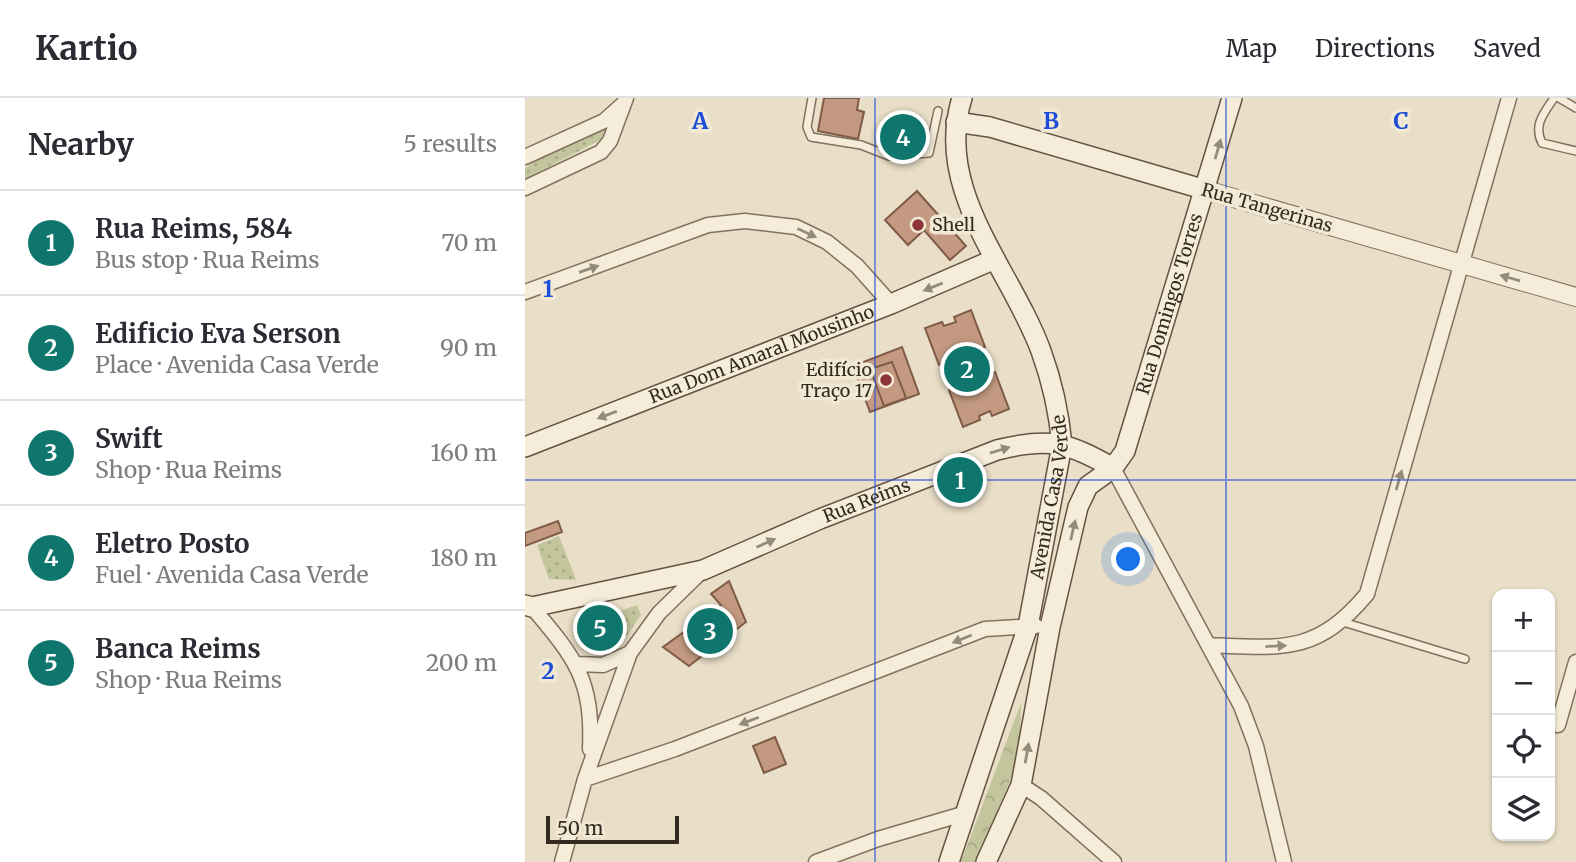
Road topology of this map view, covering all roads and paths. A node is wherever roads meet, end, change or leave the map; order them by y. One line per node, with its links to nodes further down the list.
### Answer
1 (812, 98): 8 (lane)
2 (962, 98): 9 (main road, Avenida Casa Verde)
3 (1232, 98): 13 (main road, Rua Domingos Torres, one-way to 3)
4 (1509, 98): 15 (street)
5 (1556, 98): 7 (lane); 10 (lane)
6 (626, 100): 11 (street); 12 (street)
7 (1576, 108)
8 (938, 111)
9 (956, 122): 13 (main road, Rua Tangerinas); 14 (main road, Avenida Casa Verde)
10 (1576, 150)
11 (525, 158)
12 (525, 188)
13 (1206, 190): 15 (street, Rua Tangerinas); 21 (main road, Rua Domingos Torres)
14 (995, 259): 18 (main road, Rua Dom Amaral Mousinho, one-way to 18); 19 (main road, Avenida Casa Verde)
15 (1461, 264): 17 (street, Rua Tangerinas, one-way to 15); 24 (street, one-way to 15)
16 (525, 292): 18 (street, one-way to 18)
17 (1576, 297)
18 (891, 304): 20 (main road, Rua Dom Amaral Mousinho, one-way to 20)
19 (1062, 445): 21 (main road, Rua Reims); 22 (main road, Rua Reims, one-way to 19); 25 (main road, Avenida Casa Verde)
20 (525, 447)
21 (1112, 468): 26 (main road, Avenida Casa Verde, one-way to 21); 27 (street)
22 (703, 570): 23 (main road, Rua Reims); 28 (street, Rua Reims)
23 (529, 606): 31 (street)
24 (1343, 622): 27 (street, one-way to 24); 29 (lane)
25 (1028, 626): 26 (street); 33 (street, one-way to 33); 35 (main road, Avenida Casa Verde)
26 (1050, 627): 34 (main road, Avenida Casa Verde, one-way to 26)
27 (1208, 645): 41 (street)
28 (630, 653): 31 (street); 33 (street, Rua Reims)
29 (1465, 659)
30 (1576, 662): 32 (street)
31 (577, 664): 33 (street)
32 (1558, 725)
33 (587, 773): 36 (street, Rua Reims)
34 (1021, 785): 39 (main road, Avenida Casa Verde); 40 (street)
35 (963, 814): 37 (street); 38 (main road, Avenida Casa Verde)
36 (562, 862)
37 (816, 862)
38 (949, 862)
39 (986, 862)
40 (1114, 862)
41 (1284, 862)

